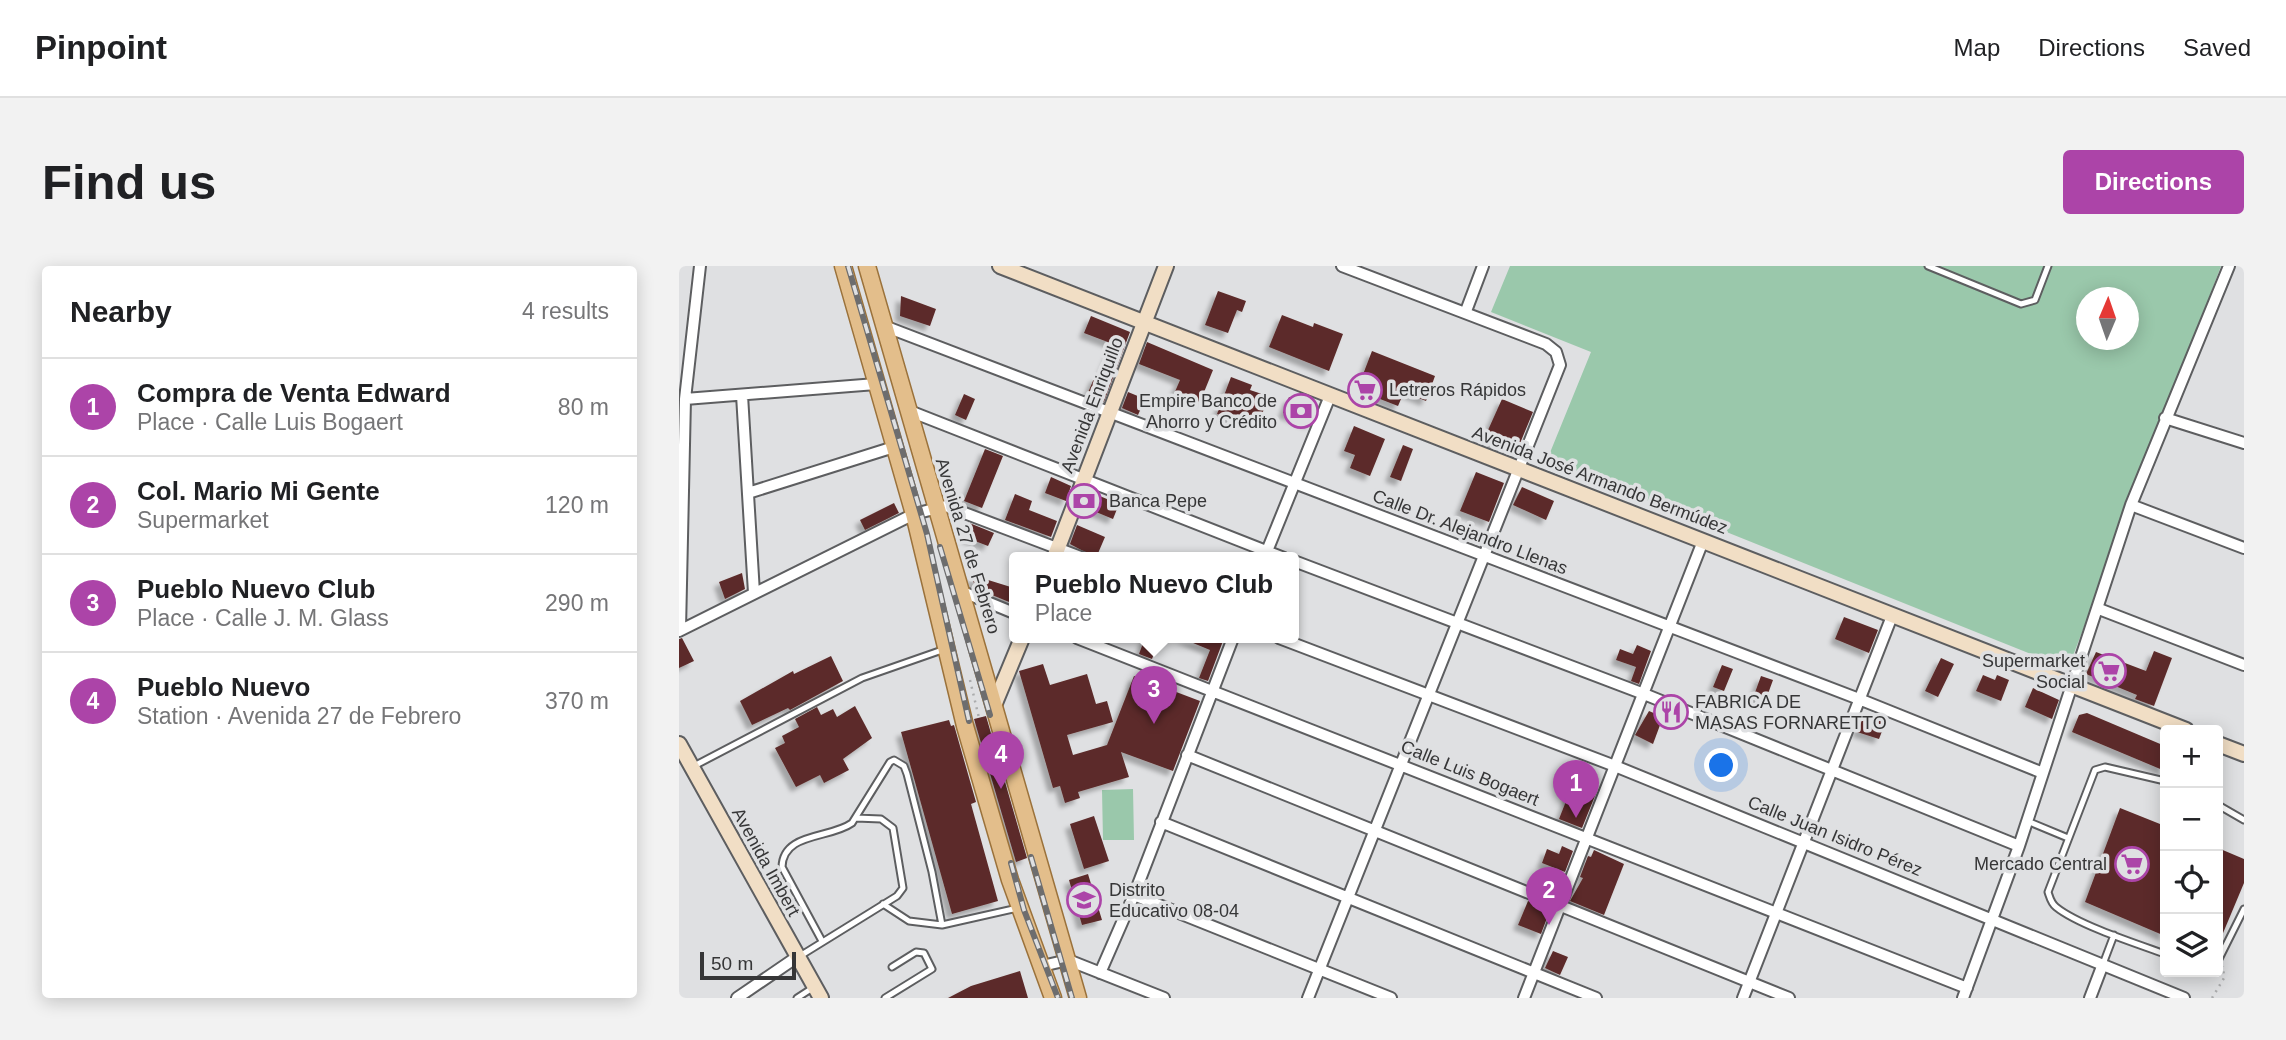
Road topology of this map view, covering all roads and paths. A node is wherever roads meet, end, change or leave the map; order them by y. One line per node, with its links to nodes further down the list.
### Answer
1 (700, 266): 17 (street)
2 (843, 266): 14 (main road)
3 (867, 266): 13 (main road, Avenida 27 de Febrero)
4 (1000, 266): 12 (street, Avenida José Armando Bermúdez)
5 (1166, 266): 12 (street, Avenida Enriquillo)
6 (1342, 266): 11 (street)
7 (1483, 266): 11 (street)
8 (1927, 266): 9 (lane)
9 (2048, 266)
10 (2229, 266): 20 (street)
11 (1466, 311): 23 (street)
12 (1145, 322): 16 (street, Avenida José Armando Bermúdez); 19 (street, Avenida Enriquillo)
13 (884, 326): 18 (main road, Avenida 27 de Febrero); 19 (street, Calle Dr. Alejandro Llenas)
14 (876, 384): 15 (street); 22 (main road)
15 (742, 395): 17 (street); 26 (street)
16 (1330, 396): 23 (street, Avenida José Armando Bermúdez); 25 (street)
17 (685, 399): 44 (street)
18 (907, 410): 24 (street); 28 (main road, Avenida 27 de Febrero)
19 (1109, 412): 24 (street, Avenida Enriquillo); 25 (street, Calle Dr. Alejandro Llenas)
20 (2165, 418): 21 (street); 27 (street)
21 (2244, 443)
22 (894, 447): 26 (street); 29 (main road)
23 (1519, 467): 30 (street, Avenida José Armando Bermúdez); 35 (street)
24 (1084, 480): 32 (street, Avenida Enriquillo); 33 (street)
25 (1295, 483): 34 (street); 35 (street, Calle Dr. Alejandro Llenas)
26 (748, 494): 38 (street)
27 (2131, 505): 31 (street); 39 (street)
28 (935, 507): 29 (street); 32 (street); 37 (main road, Avenida 27 de Febrero)
29 (914, 514): 38 (street); 49 (main road)
30 (1703, 541): 41 (street, Avenida José Armando Bermúdez); 43 (street)
31 (2244, 548)
32 (1056, 552)
33 (1260, 552)
34 (1266, 552)
35 (1483, 555): 42 (street); 43 (street, Calle Dr. Alejandro Llenas)
36 (1299, 563): 42 (street)
37 (963, 592): 40 (street); 57 (main road, Avenida 27 de Febrero)
38 (754, 593): 44 (street)
39 (2099, 609): 50 (street); 52 (street)
40 (1009, 611)
41 (1892, 616): 52 (street, Avenida José Armando Bermúdez); 56 (street)
42 (1458, 622): 54 (street); 55 (street)
43 (1669, 626): 54 (street); 56 (street, Calle Dr. Alejandro Llenas)
44 (680, 631)
45 (1020, 643): 57 (street)
46 (1089, 643): 53 (street, Calle Luis Bogaert)
47 (1231, 643): 53 (street)
48 (1292, 643): 55 (street, Calle Juan Isidro Pérez)
49 (947, 649): 66 (lane); 84 (main road)
50 (2244, 665)
51 (969, 678): 58 (path)
52 (2072, 687): 59 (street, Avenida José Armando Bermúdez); 68 (street)
53 (1211, 693): 63 (street); 64 (street, Calle Luis Bogaert)
54 (1644, 694): 65 (street); 67 (street)
55 (1428, 697): 64 (street); 65 (street, Calle Juan Isidro Pérez)
56 (1859, 699): 67 (street); 68 (street, Calle Dr. Alejandro Llenas)
57 (995, 703): 94 (main road, Avenida 27 de Febrero)
58 (979, 718)
59 (2173, 725)
60 (679, 744): 66 (street, Avenida Imbert)
61 (2223, 748): 62 (street)
62 (2244, 754)
63 (1187, 755): 74 (street); 75 (street)
64 (1402, 765): 75 (street); 76 (street, Calle Luis Bogaert)
65 (1615, 766): 76 (street); 78 (street, Calle Juan Isidro Pérez)
66 (691, 767): 93 (street, Avenida Imbert)
67 (1831, 772): 78 (street); 79 (street)
68 (2043, 773): 73 (street)
69 (2160, 780): 77 (lane)
70 (2223, 808): 72 (lane)
71 (856, 818): 82 (lane); 88 (lane); 90 (lane)
72 (2244, 820)
73 (2027, 821): 77 (lane); 79 (street)
74 (1161, 822): 80 (street); 81 (street)
75 (1373, 832): 81 (street); 83 (street)
76 (1587, 838): 83 (street); 86 (street, Calle Luis Bogaert)
77 (2068, 838): 89 (lane)
78 (1804, 842): 86 (street); 87 (street, Calle Juan Isidro Pérez)
79 (2019, 846): 87 (street)
80 (1134, 895): 98 (street); 99 (street)
81 (1346, 899): 98 (street); 100 (street)
82 (883, 904): 88 (lane); 90 (lane)
83 (1560, 906): 100 (street); 102 (street)
84 (1020, 908): 88 (lane); 96 (main road)
85 (2244, 909): 92 (lane)
86 (1777, 911): 102 (street); 104 (street, Calle Luis Bogaert)
87 (1993, 918): 95 (street, Calle Juan Isidro Pérez); 104 (street)
88 (942, 925)
89 (2114, 935): 91 (lane); 95 (lane)
90 (822, 942): 93 (lane)
91 (2160, 952)
92 (2223, 953)
93 (797, 957): 103 (street, Avenida Imbert); 106 (street)
94 (1068, 960): 96 (street); 99 (street); 110 (main road, Avenida 27 de Febrero)
95 (2103, 964): 105 (street, Calle Juan Isidro Pérez); 118 (street)
96 (1042, 966): 109 (main road)
97 (892, 967): 108 (lane)
98 (1319, 969): 112 (street); 113 (street)
99 (1100, 973): 111 (street)
100 (1534, 973): 114 (street); 115 (street)
101 (2223, 973): 119 (path)
102 (1749, 982): 116 (street); 117 (street)
103 (818, 992): 107 (lane)
104 (1965, 993)
105 (2182, 996)
106 (737, 998)
107 (797, 998)
108 (885, 998)
109 (1053, 998)
110 (1078, 998)
111 (1164, 998)
112 (1308, 998)
113 (1391, 998)
114 (1524, 998)
115 (1596, 998)
116 (1743, 998)
117 (1789, 998)
118 (2090, 998)
119 (2212, 998)

